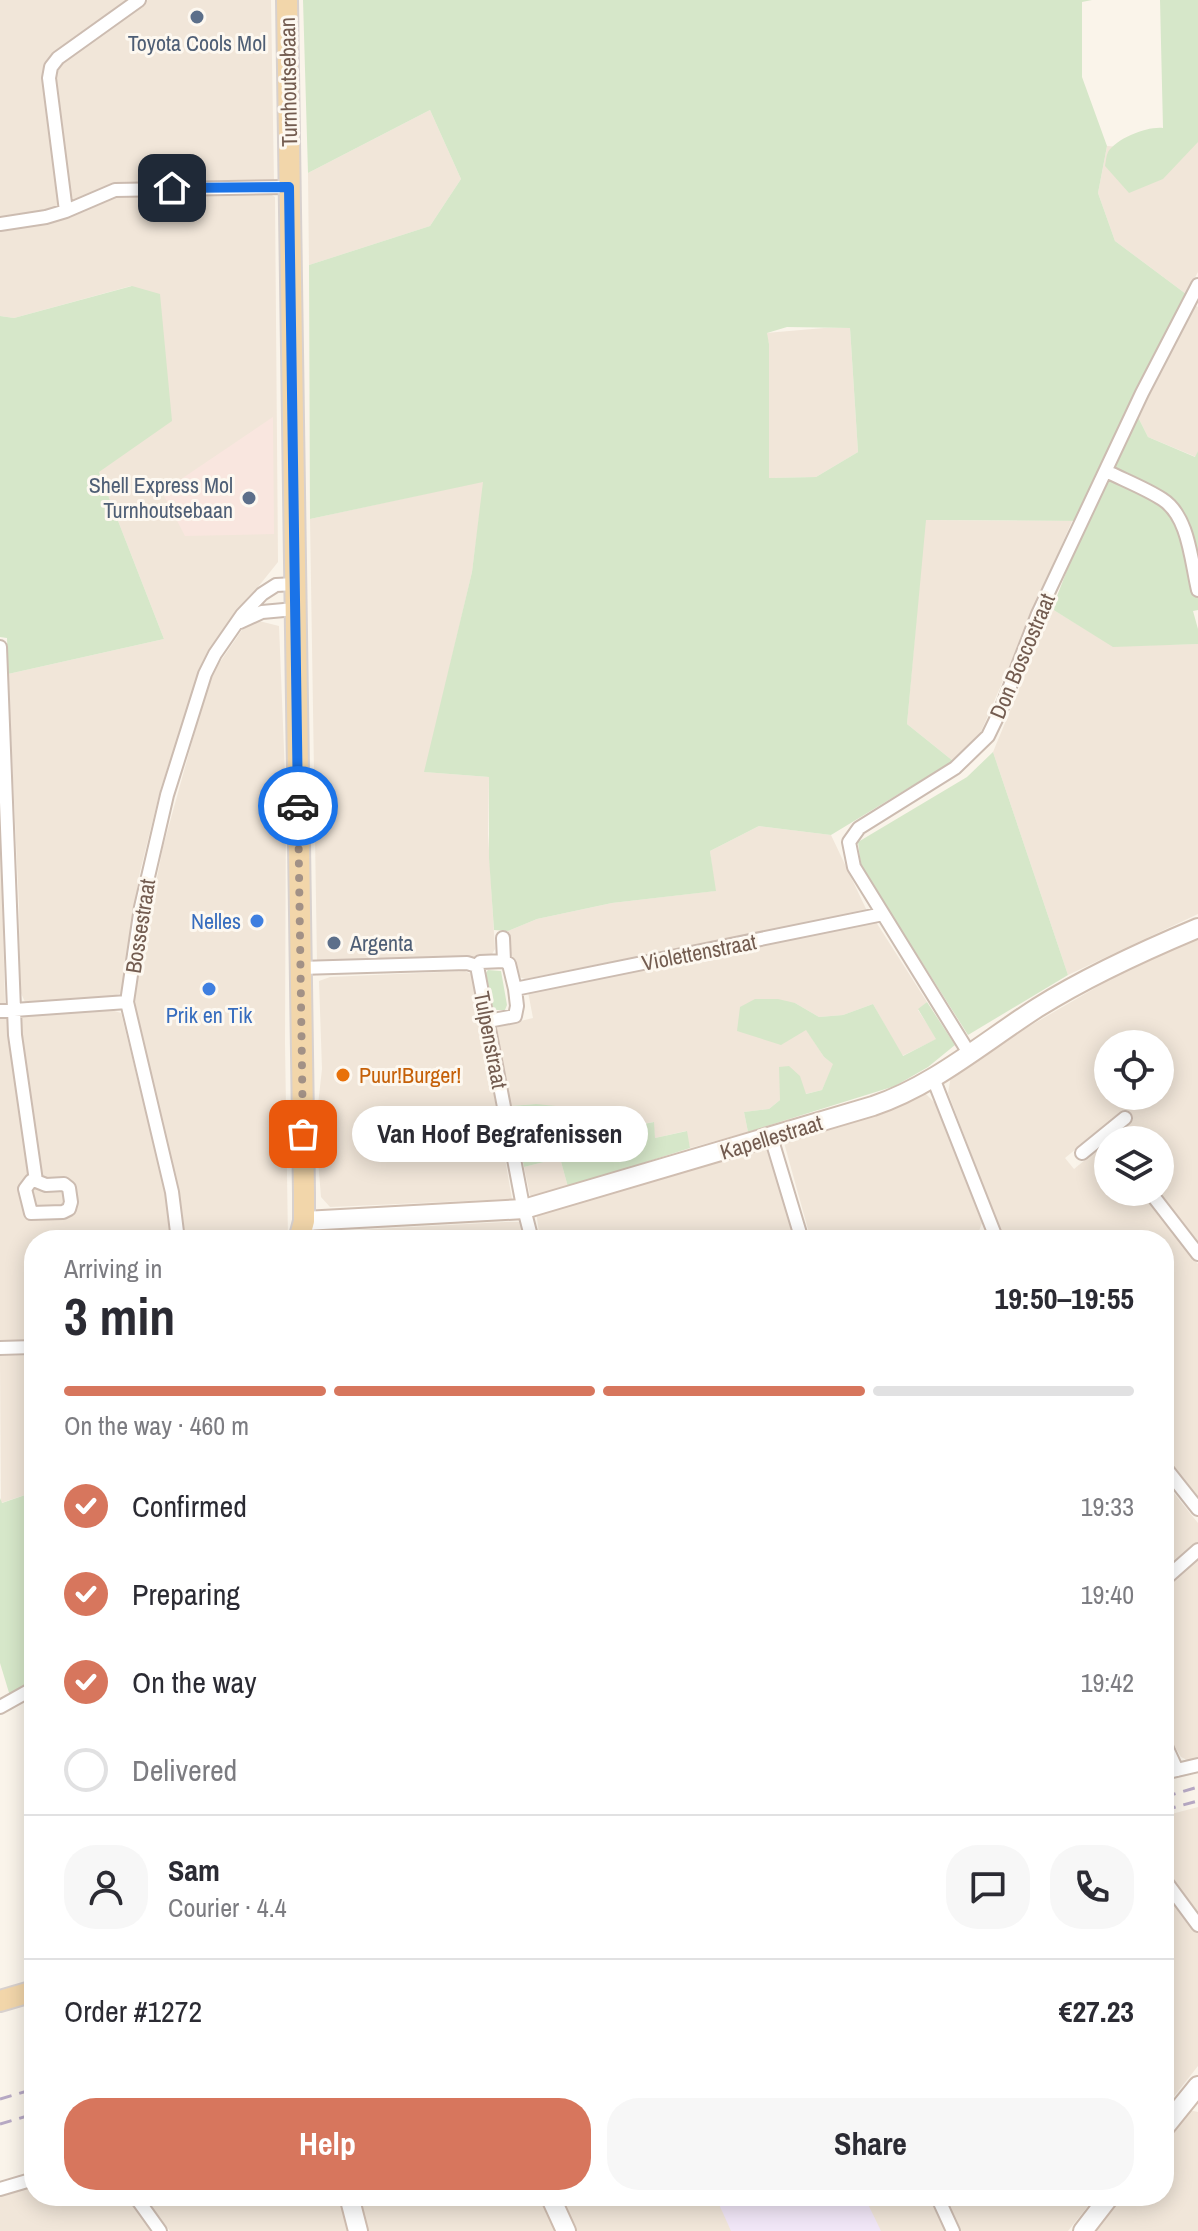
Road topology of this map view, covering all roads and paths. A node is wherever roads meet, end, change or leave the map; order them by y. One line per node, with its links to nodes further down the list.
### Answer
1 (139, 0): 4 (street)
2 (287, 0): 3 (main road, Turnhoutsebaan)
3 (289, 187): 4 (street); 8 (main road, Turnhoutsebaan)
4 (66, 211): 5 (street)
5 (0, 224)
6 (1197, 291): 7 (street, Don Boscostraat)
7 (1106, 471): 9 (street); 13 (street, Don Boscostraat)
8 (295, 584): 10 (main road, Turnhoutsebaan); 11 (street, Bossestraat)
9 (1198, 590)
10 (295, 609): 11 (street); 18 (main road, Turnhoutsebaan)
11 (237, 624): 20 (street, Bossestraat)
12 (0, 647): 21 (street)
13 (883, 914): 19 (street, Violettenstraat); 24 (street, Don Boscostraat)
14 (1198, 928): 24 (street, Kapellestraat)
15 (503, 938): 16 (street, Tulpenstraat)
16 (504, 961): 17 (street); 19 (street)
17 (477, 966): 18 (street); 23 (street, Tulpenstraat)
18 (300, 968): 35 (main road, Turnhoutsebaan)
19 (515, 989): 23 (street)
20 (127, 1002): 21 (street); 34 (street, Bossestraat)
21 (15, 1010): 22 (street); 31 (street)
22 (0, 1011)
23 (488, 1021): 33 (street, Tulpenstraat)
24 (969, 1053): 25 (street, Kapellestraat)
25 (933, 1078): 28 (street, Kapellestraat); 39 (street)
26 (1125, 1118): 27 (street)
27 (1118, 1126)
28 (771, 1137): 33 (street, Kapellestraat); 38 (street)
29 (1094, 1146): 30 (street)
30 (1082, 1153)
31 (36, 1181)
32 (1161, 1206): 40 (street)
33 (524, 1209): 36 (street, Kapellestraat); 37 (street, Tulpenstraat)
34 (177, 1230)
35 (305, 1230)
36 (340, 1230)
37 (529, 1230)
38 (799, 1230)
39 (993, 1230)
40 (1198, 1254)
41 (24, 1347): 42 (street)
42 (0, 1348)
43 (1174, 1479): 44 (street)
44 (1198, 1509)
45 (1198, 1550): 46 (street)
46 (1174, 1571)
47 (24, 1694): 48 (street)
48 (0, 1707)
49 (1198, 1765): 50 (street)
50 (1174, 1771)
51 (1174, 1893): 52 (street)
52 (1198, 1925)
53 (24, 1994): 54 (main road)
54 (0, 2001)
55 (1195, 2097): 56 (street)
56 (1174, 2118)
57 (24, 2182): 58 (street)
58 (0, 2189)
59 (142, 2206): 65 (street)
60 (352, 2206): 66 (street)
61 (555, 2206): 67 (street)
62 (942, 2206): 64 (street)
63 (1102, 2206): 69 (street)
64 (951, 2227): 68 (street)
65 (160, 2231)
66 (358, 2231)
67 (566, 2231)
68 (936, 2231)
69 (1083, 2231)

